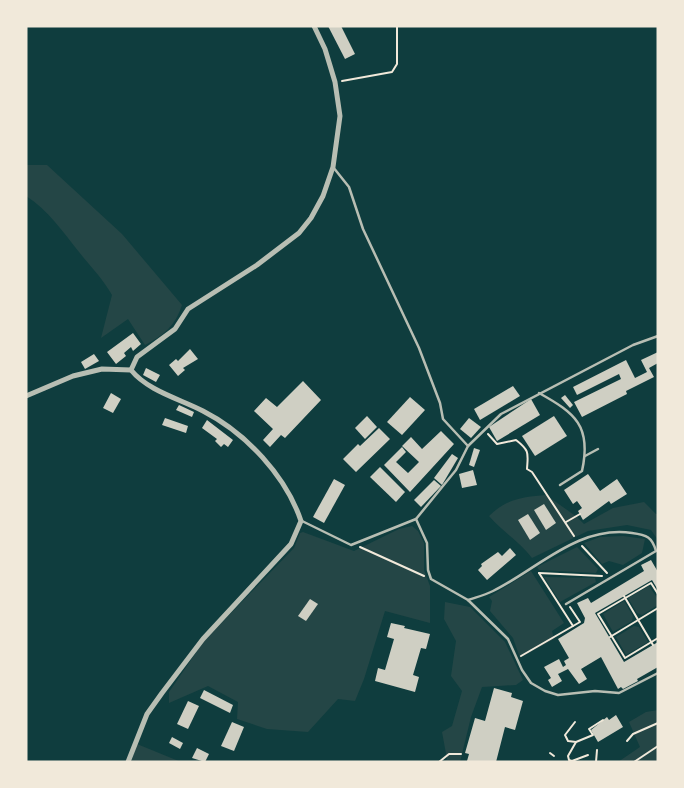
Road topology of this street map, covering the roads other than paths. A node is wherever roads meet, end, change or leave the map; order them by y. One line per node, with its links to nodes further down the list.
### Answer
1 (314, 26): 2 (street)
2 (333, 167): 4 (street); 7 (lane)
3 (658, 336): 5 (lane)
4 (131, 370): 6 (street); 12 (street)
5 (539, 393): 7 (lane); 9 (lane)
6 (26, 396)
7 (468, 446): 11 (lane)
8 (598, 449): 9 (lane)
9 (585, 456): 10 (lane)
10 (560, 485)
11 (416, 519): 12 (lane); 13 (lane)
12 (301, 521): 16 (street)
13 (468, 600): 14 (lane); 15 (lane)
14 (567, 603)
15 (658, 673)
16 (128, 762)

